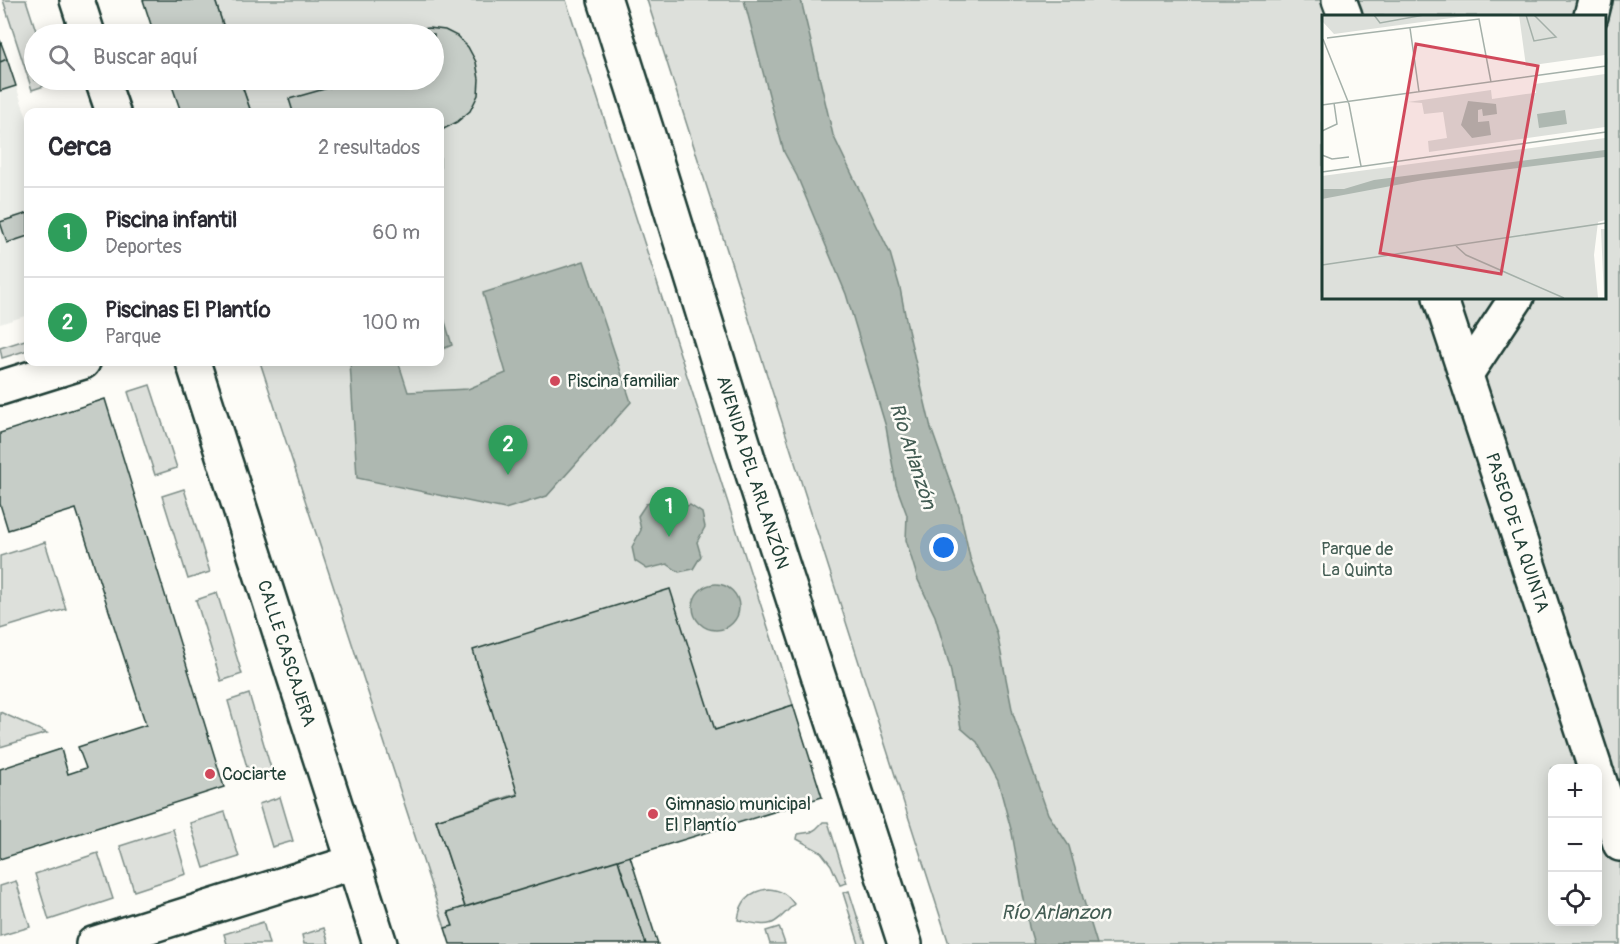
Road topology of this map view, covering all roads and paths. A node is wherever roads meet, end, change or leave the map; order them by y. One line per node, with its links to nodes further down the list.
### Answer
1 (76, 0): 7 (street)
2 (605, 0): 22 (street, AVENIDA DEL ARLANZÓN)
3 (1339, 0): 5 (street)
4 (1595, 0): 6 (street)
5 (1345, 15)
6 (1591, 15)
7 (84, 24)
8 (105, 90): 9 (street)
9 (112, 108)
10 (1440, 298): 14 (street, PASEO DE LA QUINTA)
11 (1516, 298): 14 (street)
12 (70, 366): 15 (street)
13 (194, 366): 19 (street, CALLE CASCAJERA)
14 (1466, 374): 16 (street, PASEO DE LA QUINTA)
15 (0, 388)
16 (1594, 764)
17 (1602, 788): 18 (street)
18 (1620, 843)
19 (354, 862): 20 (street); 21 (street, CALLE CASCAJERA)
20 (93, 944)
21 (380, 944)
22 (905, 944)

